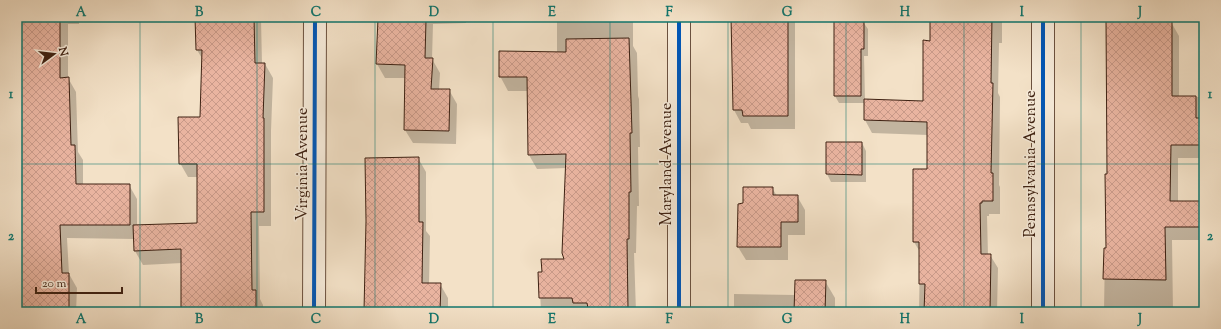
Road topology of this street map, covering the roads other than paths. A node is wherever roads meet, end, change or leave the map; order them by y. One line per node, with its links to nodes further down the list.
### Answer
1 (315, 17): 4 (street, Virginia Avenue)
2 (679, 17): 5 (street, Maryland Avenue)
3 (1043, 17): 6 (street, Pennsylvania Avenue)
4 (314, 312)
5 (679, 312)
6 (1043, 312)

